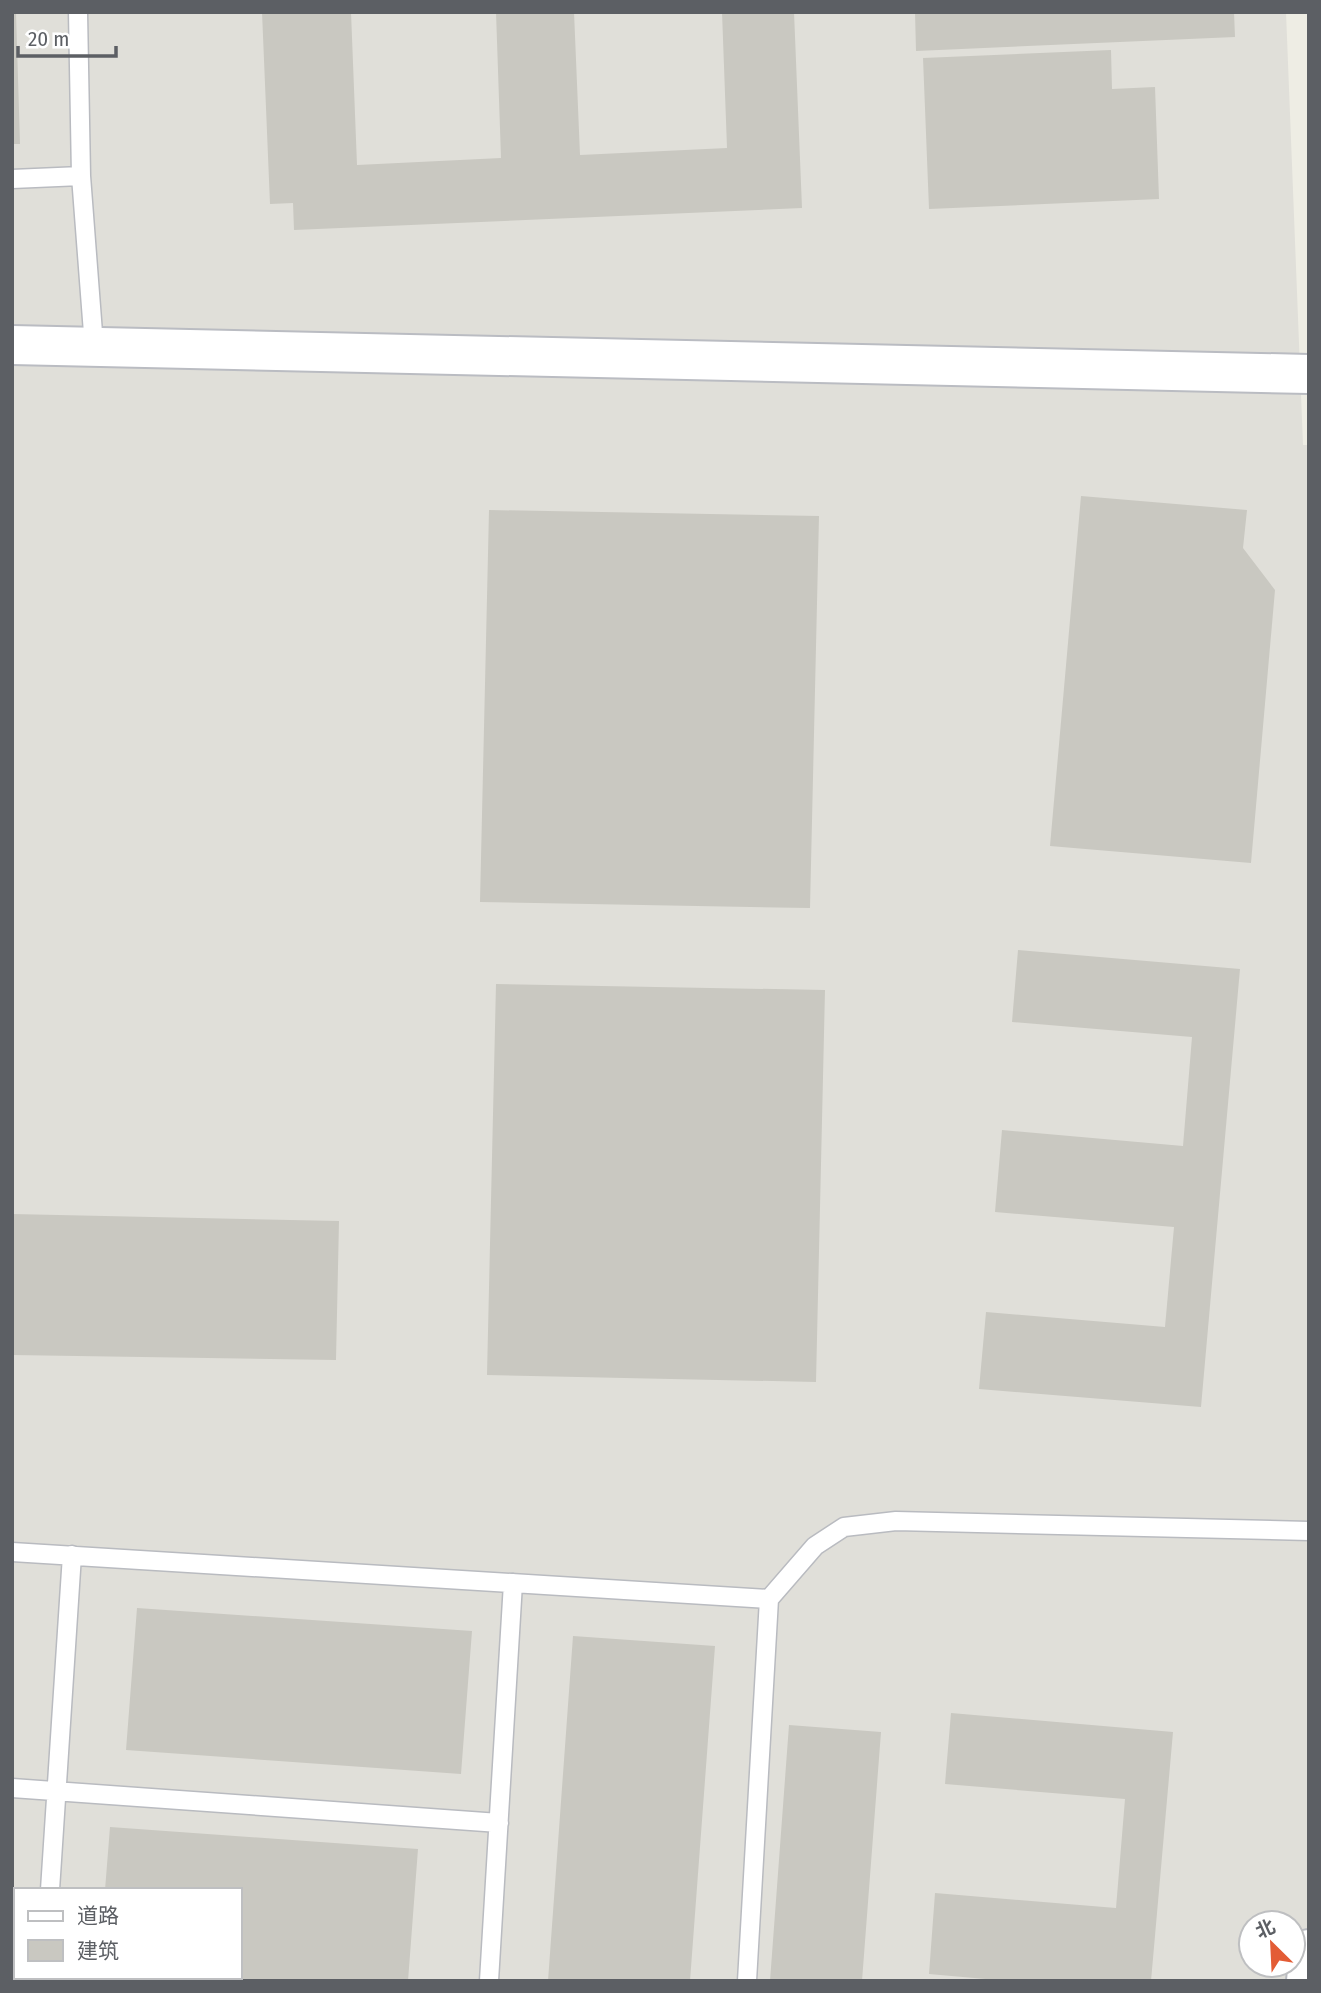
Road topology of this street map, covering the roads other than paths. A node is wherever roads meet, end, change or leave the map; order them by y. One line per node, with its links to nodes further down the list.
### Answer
1 (78, 12): 2 (lane)
2 (80, 176): 3 (lane); 5 (lane)
3 (12, 179)
4 (12, 345): 5 (street)
5 (94, 346): 6 (street)
6 (1309, 374)
7 (1309, 1531): 11 (lane)
8 (12, 1552): 9 (lane)
9 (72, 1555): 10 (lane); 13 (lane)
10 (513, 1583): 11 (lane); 14 (lane)
11 (769, 1600): 18 (lane)
12 (12, 1788): 13 (lane)
13 (56, 1791): 14 (lane); 15 (lane)
14 (499, 1823): 17 (lane)
15 (50, 1888)
16 (1309, 1949): 19 (street)
17 (489, 1981)
18 (747, 1981)
19 (1306, 1981)

